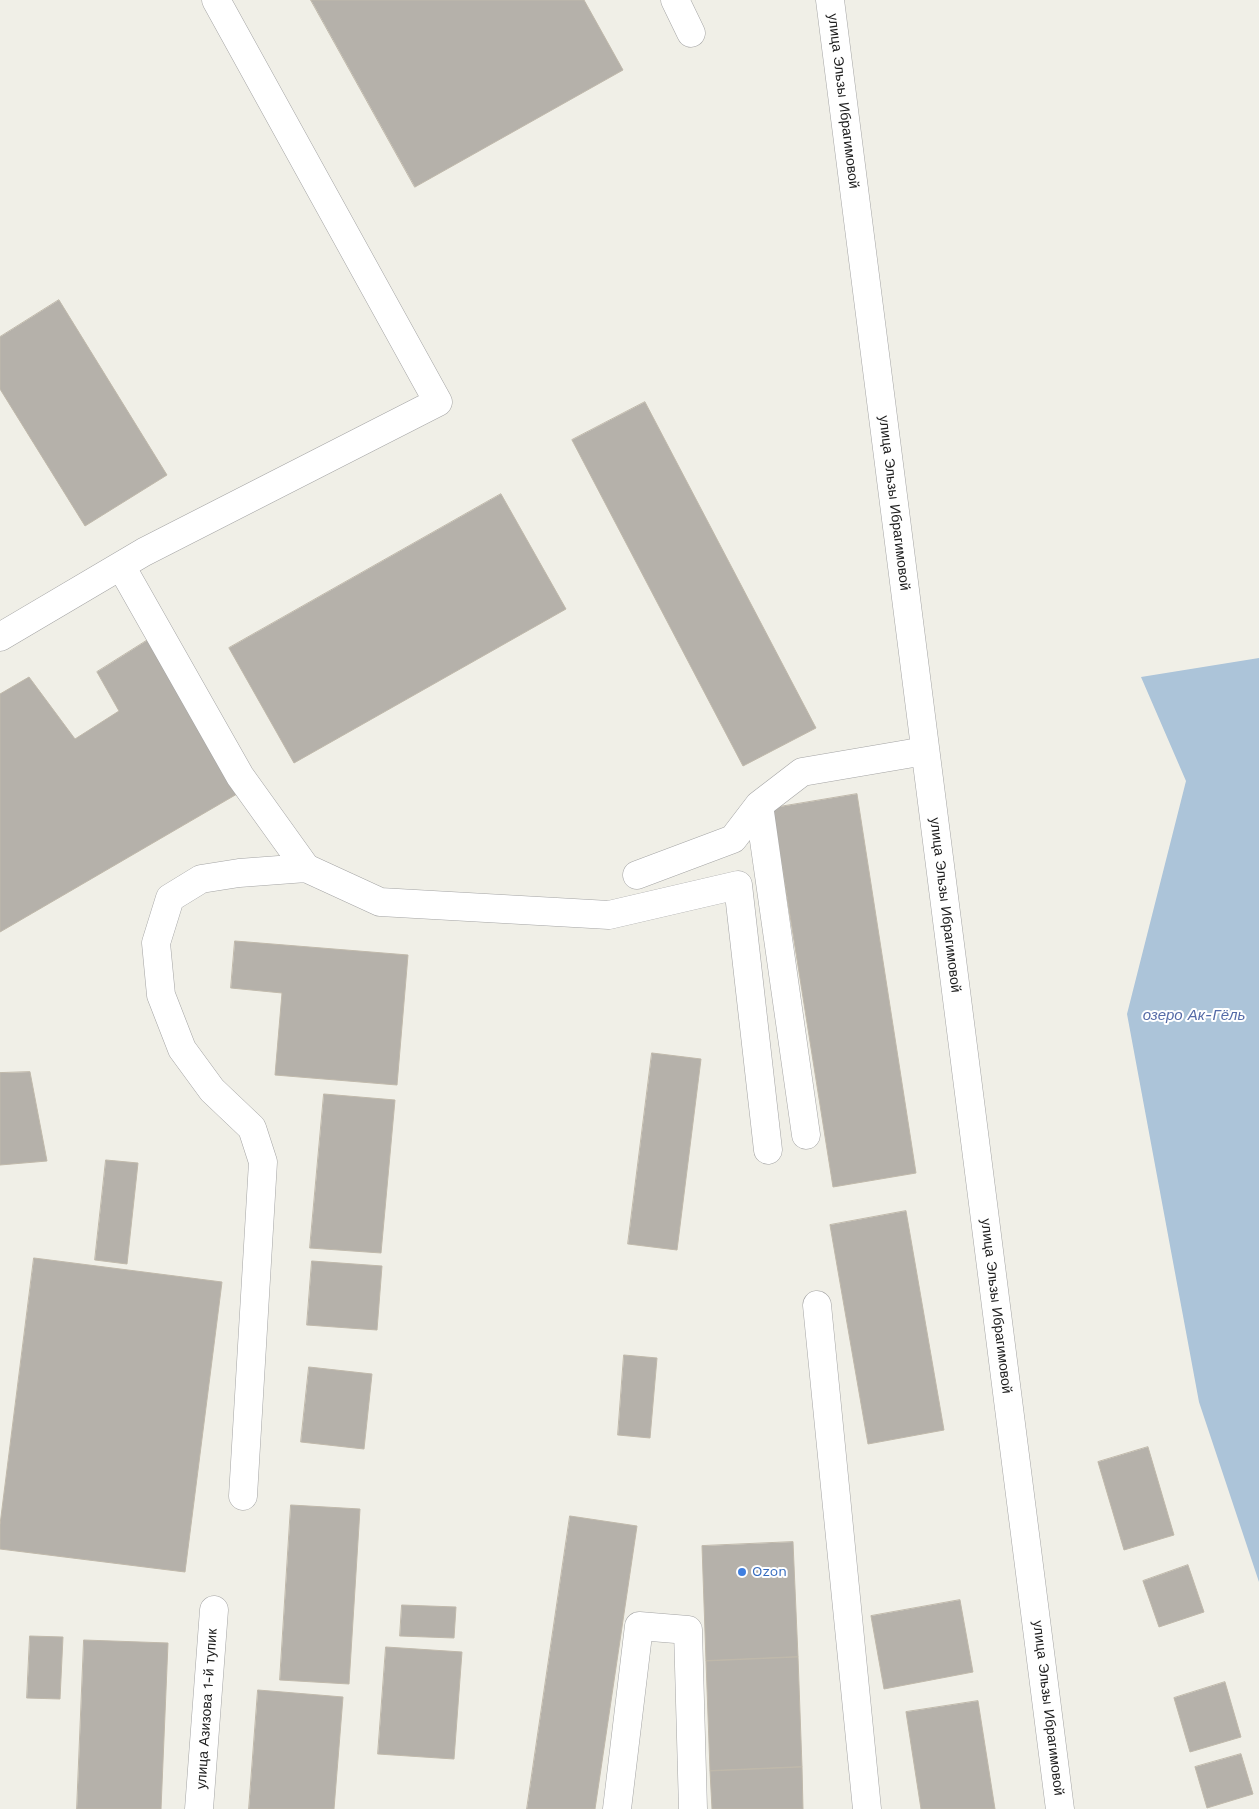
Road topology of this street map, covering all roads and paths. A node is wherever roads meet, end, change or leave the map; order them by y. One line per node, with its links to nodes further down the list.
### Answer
1 (216, 0): 5 (street)
2 (674, 0): 4 (street)
3 (830, 0): 7 (street, улица Эльзы Ибрагимовой)
4 (691, 33)
5 (121, 566): 6 (street); 9 (street)
6 (0, 637)
7 (925, 751): 8 (street); 20 (street, улица Эльзы Ибрагимовой)
8 (759, 805): 10 (street); 11 (street)
9 (306, 868): 12 (street); 14 (street)
10 (637, 875)
11 (806, 1135)
12 (768, 1150)
13 (817, 1305): 19 (street)
14 (243, 1496)
15 (214, 1610): 16 (street, улица Азизова 1-й тупик)
16 (199, 1809)
17 (617, 1809): 18 (street)
18 (693, 1809)
19 (867, 1809)
20 (1060, 1809)

